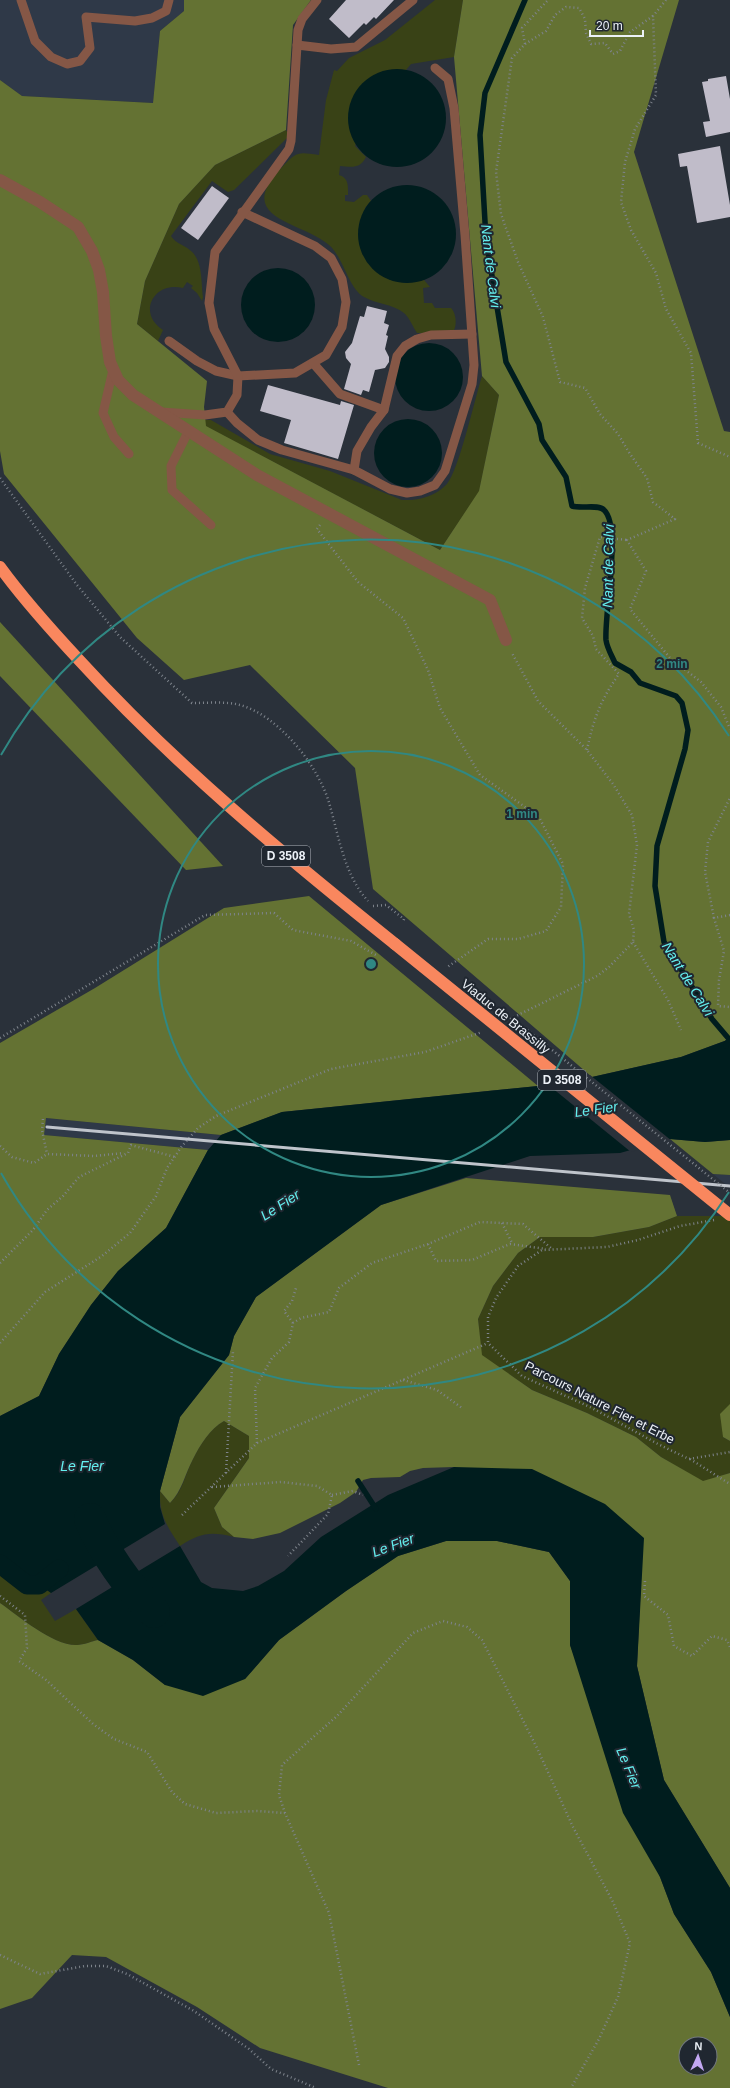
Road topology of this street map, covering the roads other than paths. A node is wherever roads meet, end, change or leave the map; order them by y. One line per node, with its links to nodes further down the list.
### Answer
1 (20, 0): 2 (lane)
2 (169, 0)
3 (317, 0): 5 (lane)
4 (413, 0): 5 (lane)
5 (297, 45): 8 (lane)
6 (435, 68): 9 (lane)
7 (0, 180): 12 (street)
8 (242, 212): 11 (lane); 13 (lane)
9 (472, 334): 14 (lane); 19 (lane)
10 (169, 341): 13 (lane)
11 (313, 363): 13 (lane); 14 (lane)
12 (113, 370): 15 (street); 18 (lane)
13 (238, 376): 16 (lane)
14 (384, 410): 19 (lane)
15 (161, 412): 16 (lane); 17 (street)
16 (227, 412): 19 (lane)
17 (189, 430): 20 (lane); 22 (street)
18 (129, 454)
19 (354, 470)
20 (211, 525)
21 (0, 567): 23 (highway, Viaduc de Brassilly / D 3508, bridge)
22 (506, 640)
23 (730, 1215)

